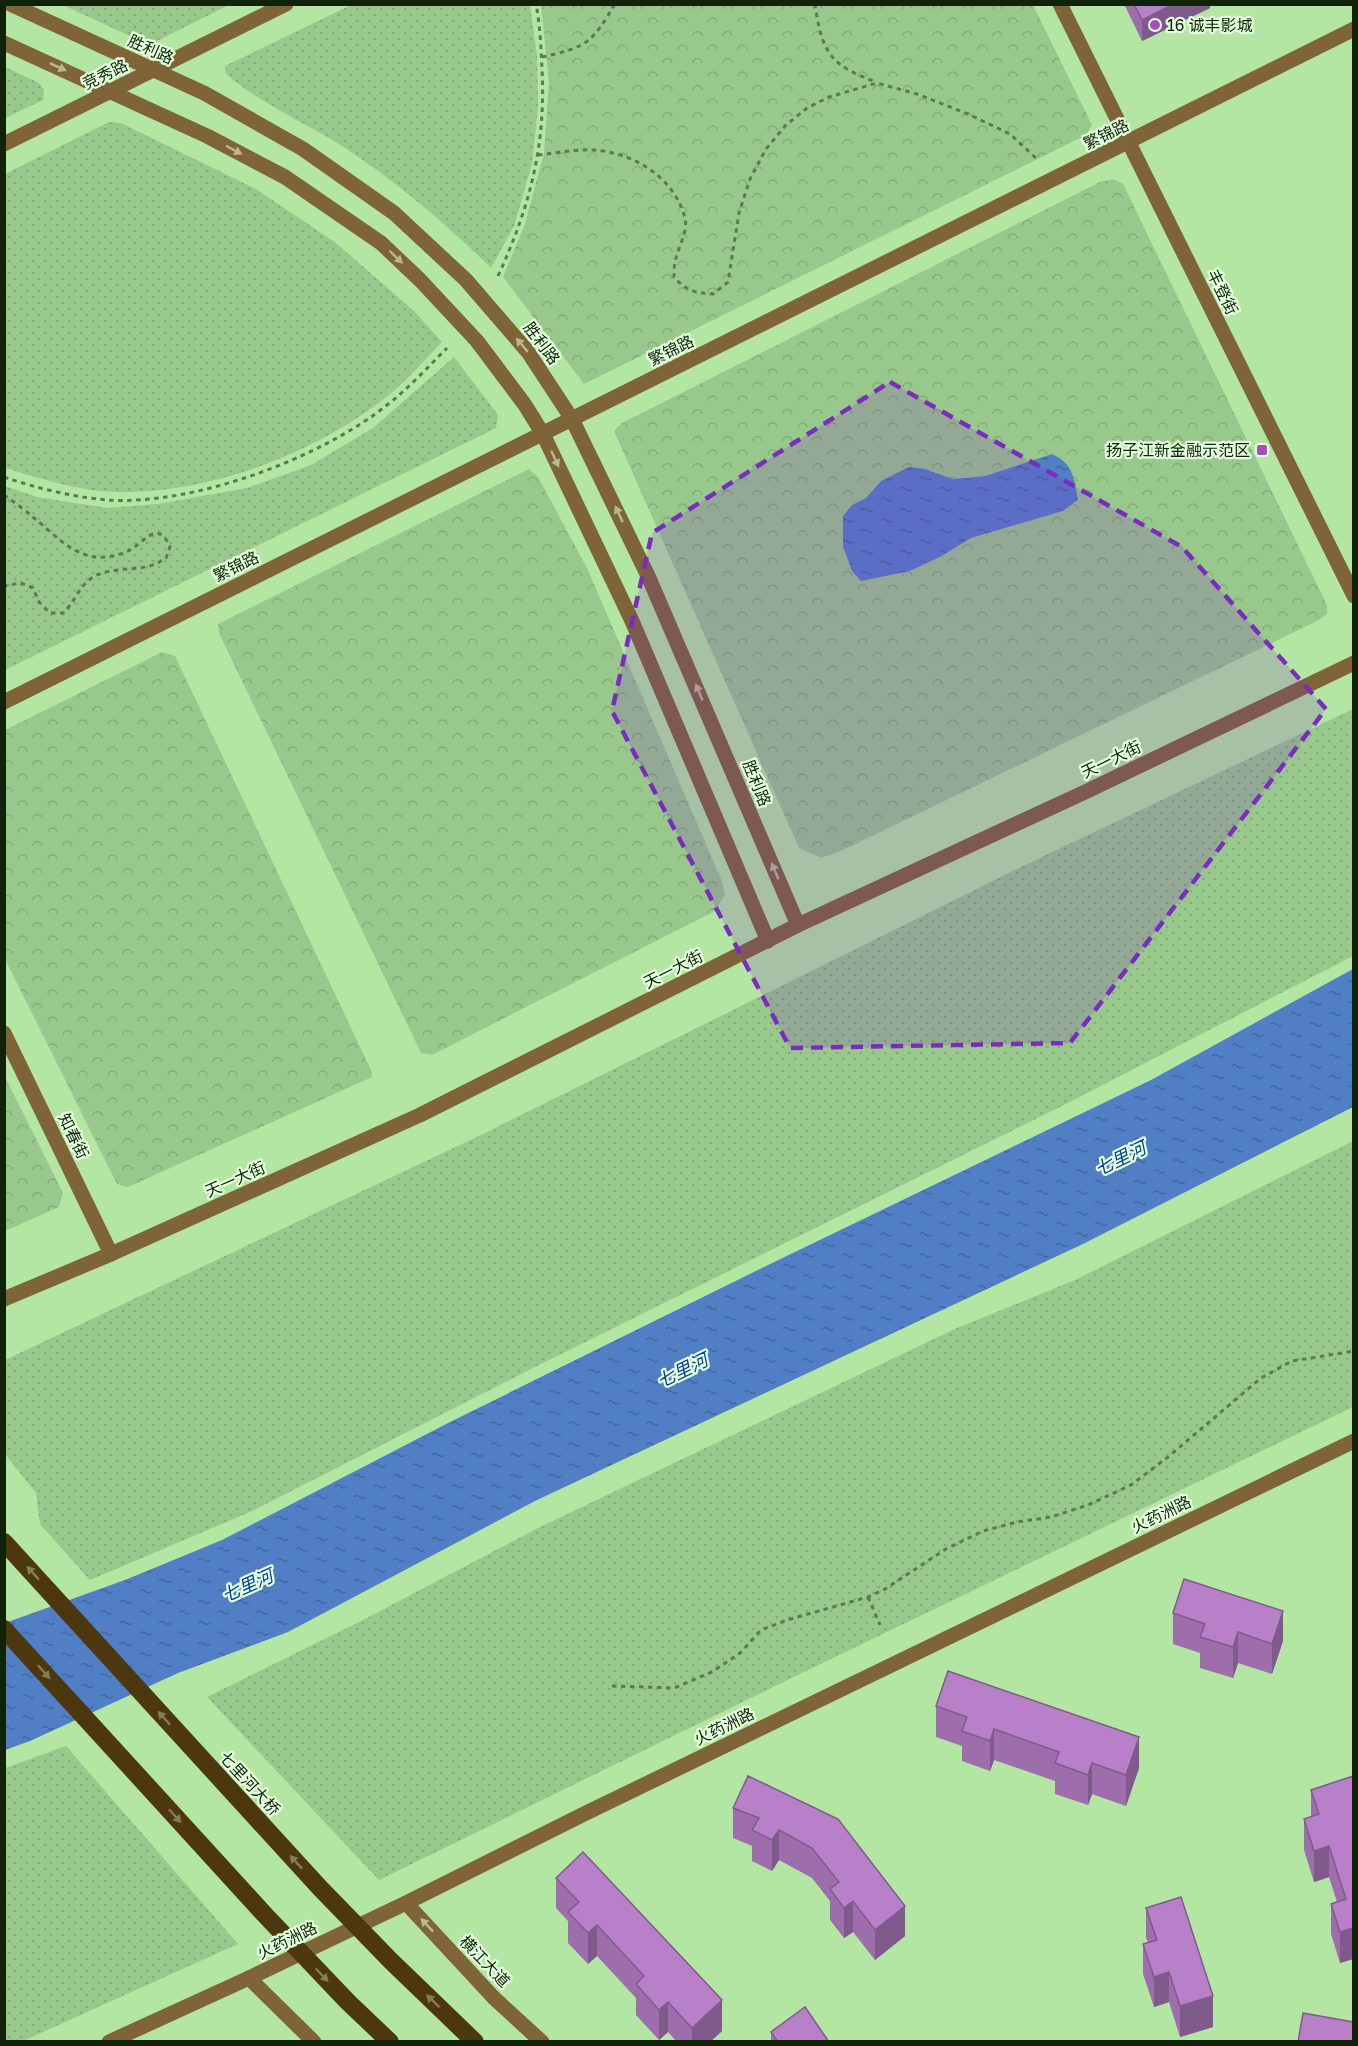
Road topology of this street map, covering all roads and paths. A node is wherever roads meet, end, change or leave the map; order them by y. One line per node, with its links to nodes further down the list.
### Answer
1 (10, 4): 10 (street, 胜利路)
2 (286, 4): 10 (street, 竞秀路)
3 (536, 4): 9 (path)
4 (615, 4): 9 (path)
5 (815, 4): 11 (path)
6 (1060, 4): 13 (street, 丰登街)
7 (1353, 29): 13 (street, 繁锦路)
8 (4, 43): 12 (street, one-way to 12)
9 (542, 57): 15 (path)
10 (155, 69): 12 (street, 竞秀路); 19 (street, 胜利路, one-way to 10)
11 (877, 83): 15 (path); 16 (path)
12 (110, 91): 14 (street, 竞秀路); 20 (street, one-way to 20)
13 (1129, 142): 19 (street, 繁锦路); 24 (street, 丰登街)
14 (4, 144)
15 (538, 155): 17 (path)
16 (1036, 159)
17 (498, 276)
18 (447, 348): 21 (path)
19 (572, 419): 20 (street, 繁锦路); 27 (street, 胜利路, one-way to 19)
20 (543, 434): 26 (street, 繁锦路); 28 (street, one-way to 28)
21 (4, 477)
22 (4, 495): 23 (path)
23 (4, 586)
24 (1353, 596)
25 (1353, 663): 27 (street, 天一大街)
26 (4, 702)
27 (798, 925): 28 (street, 天一大街)
28 (768, 941): 30 (street, 天一大街)
29 (4, 1033): 30 (street, 知春街)
30 (111, 1254): 31 (street, 天一大街)
31 (4, 1299)
32 (1353, 1351): 35 (path)
33 (1353, 1441): 39 (street, 火药洲路)
34 (4, 1542): 44 (highway, 七里河大桥, one-way to 34, bridge)
35 (868, 1597): 36 (path); 38 (path)
36 (880, 1625)
37 (4, 1629): 43 (highway, one-way to 43, bridge)
38 (612, 1686)
39 (406, 1903): 40 (street, 火药洲路); 45 (street, 横江大道, one-way to 39)
40 (249, 1978): 41 (street, 火药洲路); 42 (street)
41 (109, 2042)
42 (314, 2042)
43 (390, 2042)
44 (475, 2042)
45 (542, 2042)

